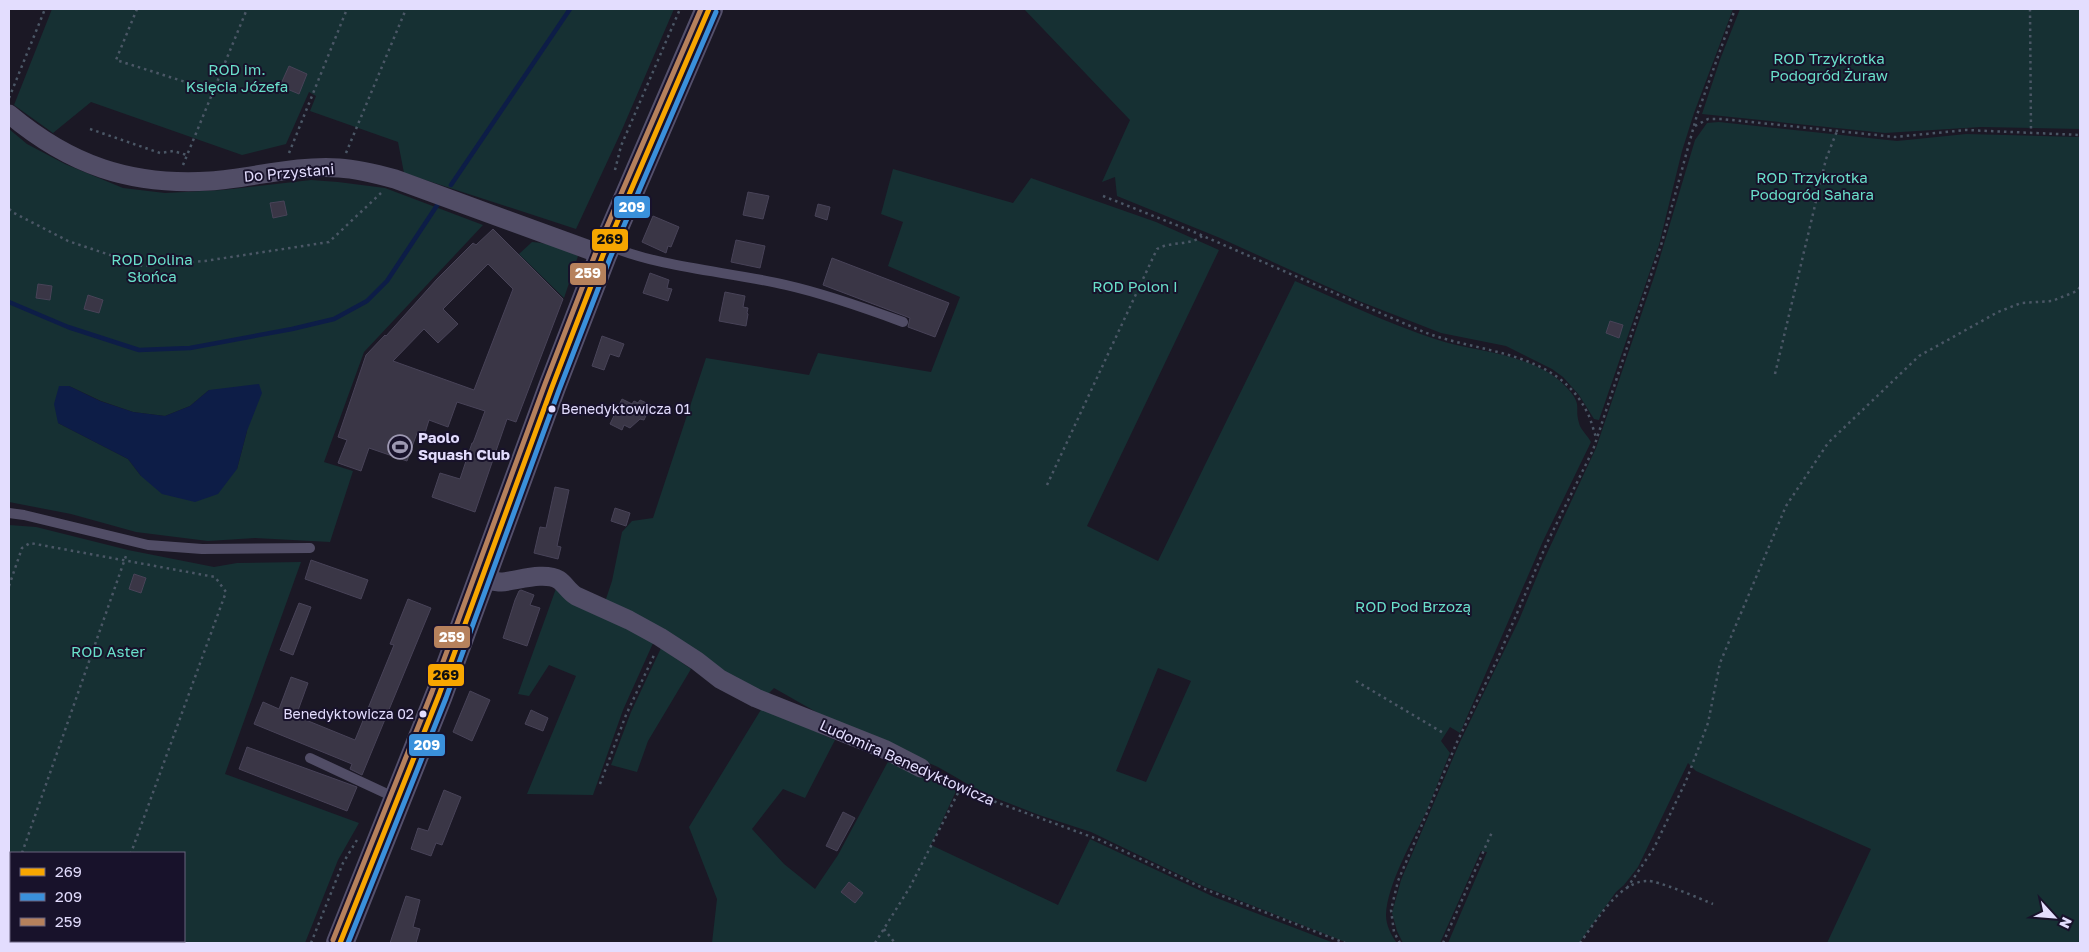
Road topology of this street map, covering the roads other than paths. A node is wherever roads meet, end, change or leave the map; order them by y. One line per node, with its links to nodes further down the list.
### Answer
1 (709, 9): 3 (main road)
2 (9, 114): 3 (street, Do Przystani)
3 (605, 250): 4 (lane); 7 (main road)
4 (903, 322)
5 (9, 513): 6 (lane)
6 (310, 548)
7 (482, 579): 9 (street, Ludomira Benedyktowicza); 10 (main road)
8 (310, 758): 10 (lane)
9 (921, 768)
10 (398, 799): 11 (main road)
11 (340, 943)

